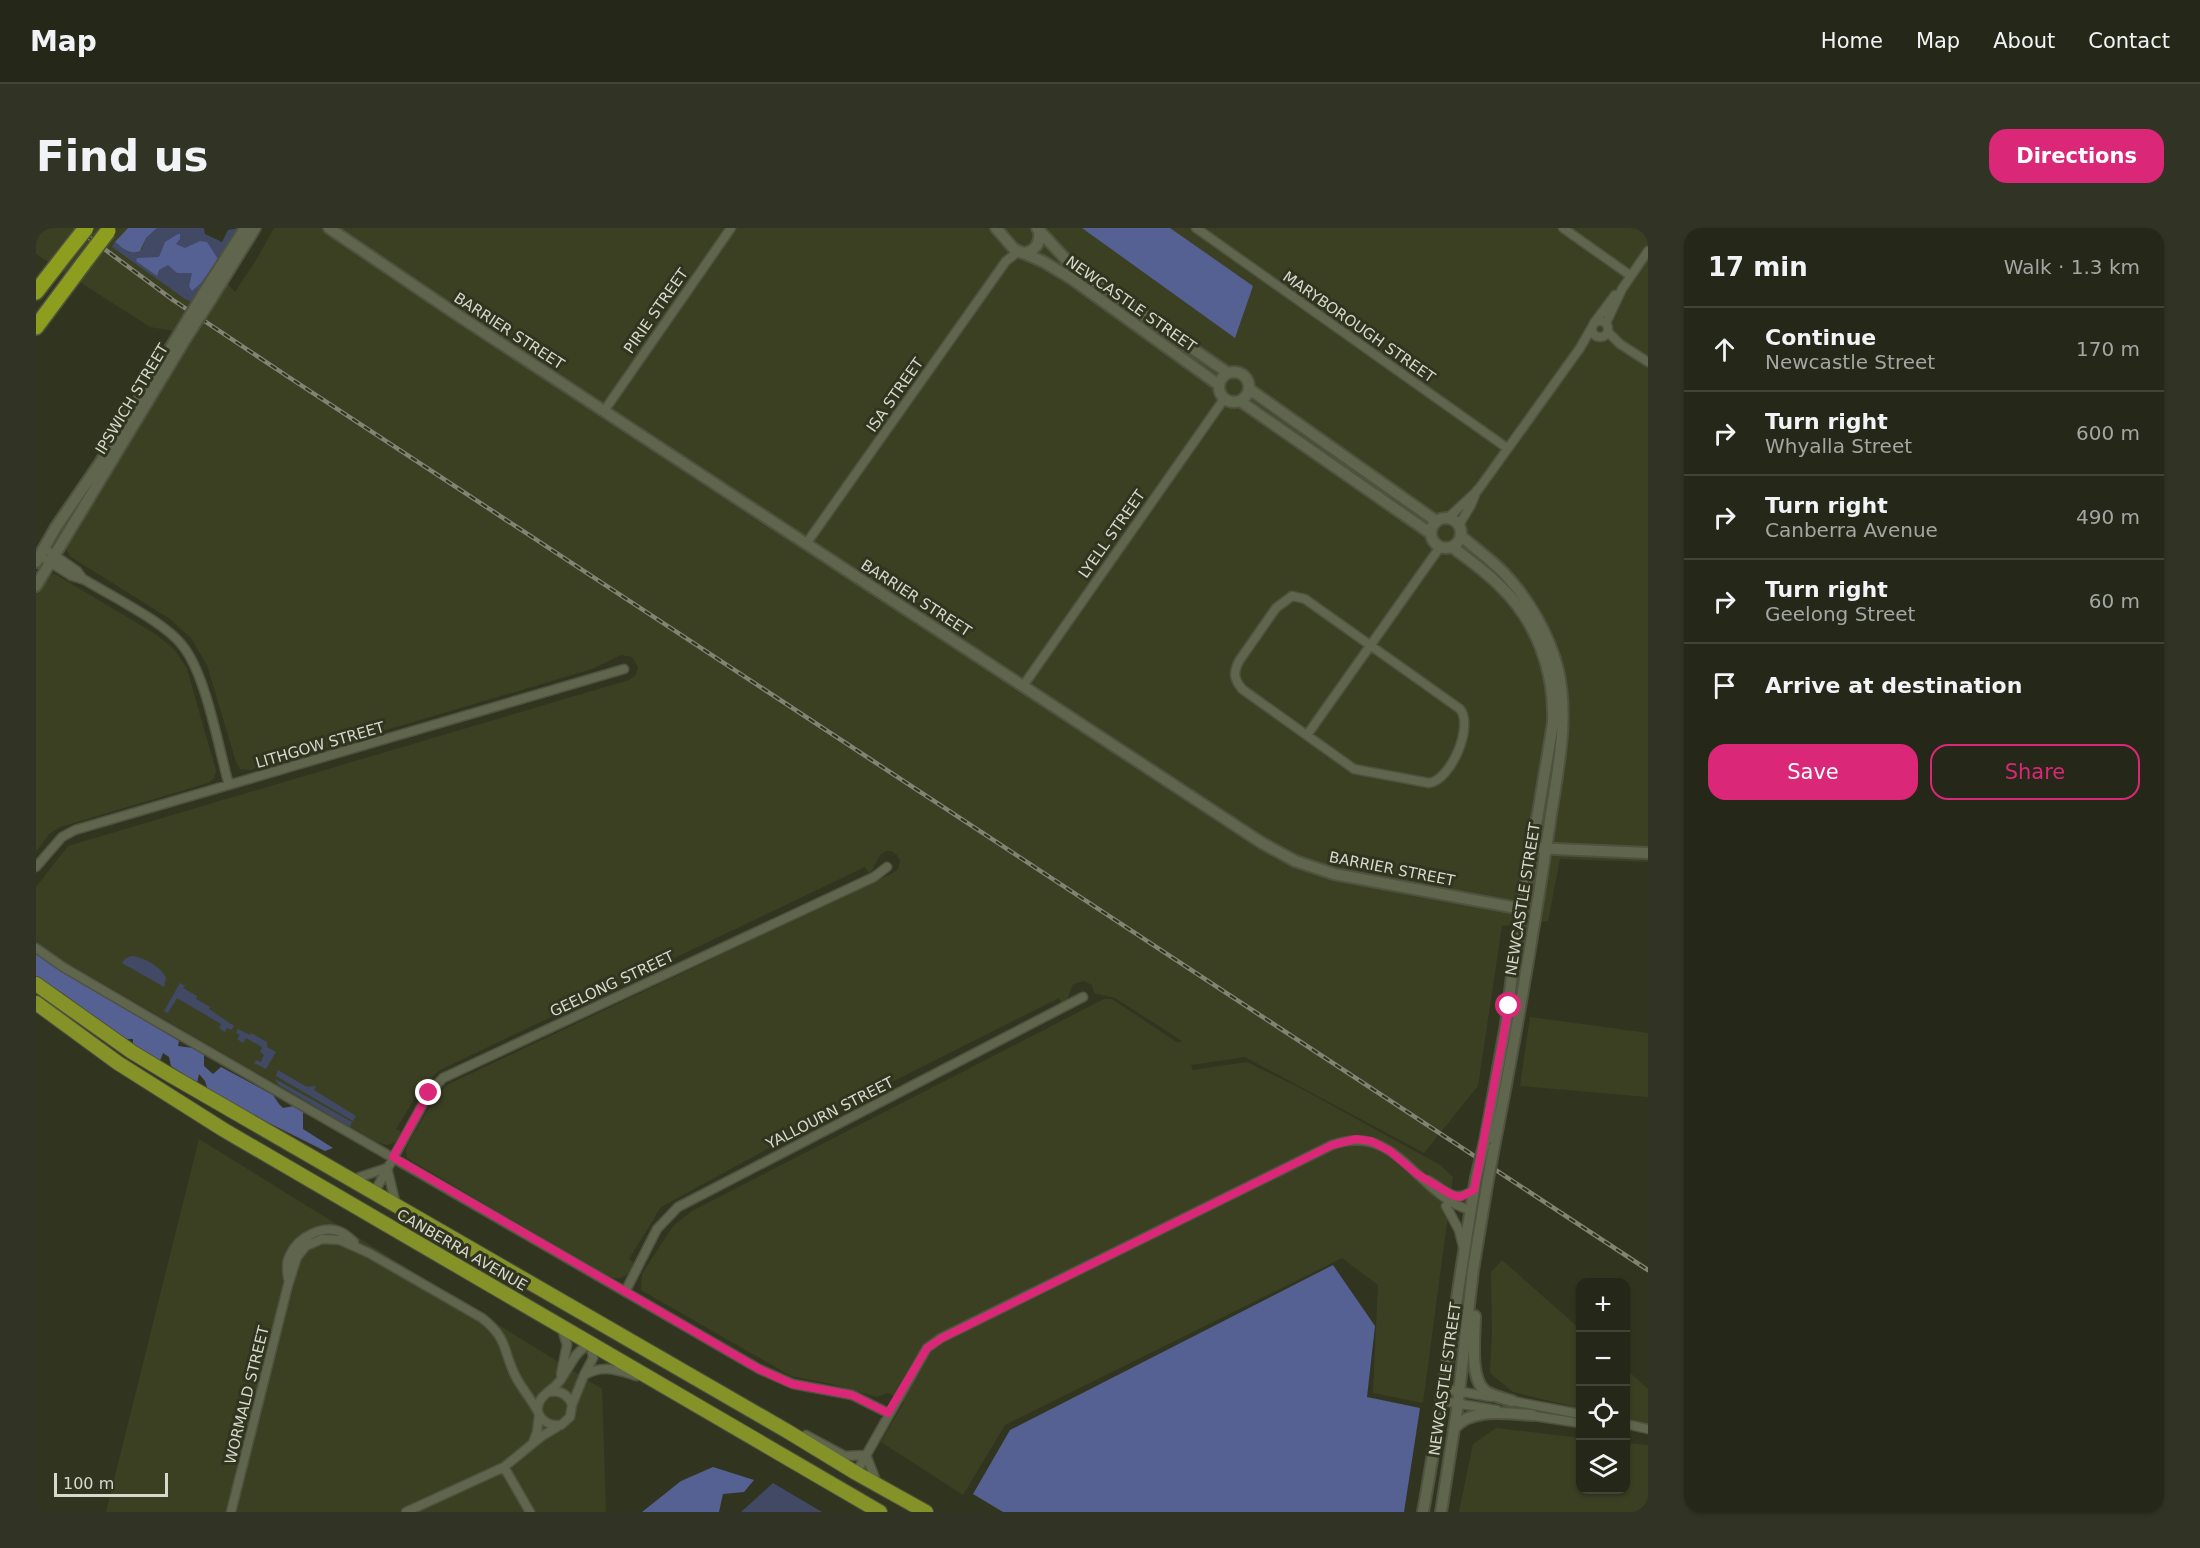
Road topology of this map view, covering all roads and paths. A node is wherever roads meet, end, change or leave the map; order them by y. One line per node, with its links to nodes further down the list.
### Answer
1 (86, 228): 17 (highway, bridge)
2 (731, 228): 29 (street, PIRIE STREET)
3 (996, 228): 11 (main road, NEWCASTLE STREET)
4 (1010, 228): 11 (main road)
5 (1196, 228): 30 (street, MARYBOROUGH STREET)
6 (1563, 228): 15 (street)
7 (111, 229): 20 (highway, bridge)
8 (329, 229): 29 (main road, BARRIER STREET)
9 (252, 230): 31 (main road, IPSWICH STREET, bridge)
10 (1038, 230): 13 (main road, NEWCASTLE STREET); 24 (main road, NEWCASTLE STREET)
11 (1009, 243): 13 (main road, NEWCASTLE STREET); 14 (street, ISA STREET)
12 (1648, 251): 15 (street)
13 (1020, 252): 14 (street, ISA STREET); 25 (main road, NEWCASTLE STREET)
14 (1005, 261): 37 (street, ISA STREET)
15 (1631, 276): 16 (street)
16 (1622, 289): 18 (street); 19 (street)
17 (36, 292)
18 (1606, 323): 19 (street); 21 (street)
19 (1593, 325): 21 (street); 22 (street)
20 (36, 327)
21 (1602, 335): 22 (street); 23 (street)
22 (1580, 348): 30 (street)
23 (1648, 362)
24 (1228, 373): 25 (main road); 26 (main road)
25 (1219, 385): 27 (main road)
26 (1249, 389): 28 (main road); 34 (main road)
27 (1224, 399): 28 (main road); 45 (street, LYELL STREET)
28 (1240, 401): 36 (main road)
29 (604, 411): 37 (main road, BARRIER STREET)
30 (1508, 448): 32 (street)
31 (108, 458): 40 (main road, IPSWICH STREET); 41 (main road, IPSWICH STREET)
32 (1478, 490): 33 (street); 35 (street)
33 (1448, 518): 34 (main road); 35 (main road)
34 (1436, 521): 36 (main road)
35 (1460, 531): 39 (main road); 49 (main road, NEWCASTLE STREET)
36 (1430, 533): 38 (main road)
37 (806, 544): 45 (main road, BARRIER STREET)
38 (1440, 547): 39 (main road); 43 (street)
39 (1452, 547): 48 (main road, NEWCASTLE STREET)
40 (40, 556): 41 (street)
41 (53, 560): 42 (main road, IPSWICH STREET); 47 (street)
42 (36, 586)
43 (1370, 646): 46 (street); 46 (street); 46 (street)
44 (624, 669): 47 (street, LITHGOW STREET)
45 (1023, 686): 54 (main road, BARRIER STREET)
46 (1307, 735)
47 (229, 785): 51 (street, LITHGOW STREET)
48 (1532, 848): 49 (main road); 54 (main road, NEWCASTLE STREET)
49 (1546, 849): 50 (main road); 53 (main road, NEWCASTLE STREET)
50 (1648, 853)
51 (36, 867)
52 (887, 867): 64 (street, GEELONG STREET)
53 (1542, 871): 54 (main road); 56 (main road, NEWCASTLE STREET)
54 (1522, 909): 56 (main road); 63 (main road, NEWCASTLE STREET)
55 (36, 948): 64 (street)
56 (1526, 980): 63 (main road, NEWCASTLE STREET)
57 (36, 984): 60 (highway, CANBERRA AVENUE)
58 (1083, 998): 80 (street, YALLOURN STREET)
59 (36, 1003): 62 (highway, CANBERRA AVENUE)
60 (132, 1052): 61 (highway, CANBERRA AVENUE); 62 (highway)
61 (170, 1075): 62 (highway); 67 (highway, CANBERRA AVENUE)
62 (142, 1079): 71 (highway, CANBERRA AVENUE)
63 (1489, 1144): 68 (main road, NEWCASTLE STREET, bridge); 75 (main road, NEWCASTLE STREET, bridge)
64 (393, 1157): 65 (street, GEELONG STREET); 80 (street)
65 (387, 1168): 67 (street); 70 (street, GEELONG STREET); 72 (street, CANBERRA AVENUE)
66 (1417, 1174): 68 (street); 69 (street); 96 (street)
67 (351, 1180): 70 (highway, CANBERRA AVENUE)
68 (1474, 1190): 74 (main road, NEWCASTLE STREET)
69 (1435, 1191): 73 (street); 74 (street)
70 (374, 1193): 71 (highway); 72 (highway, CANBERRA AVENUE); 76 (highway)
71 (345, 1201): 76 (highway, CANBERRA AVENUE)
72 (396, 1206): 79 (highway, CANBERRA AVENUE)
73 (1446, 1206): 74 (street); 77 (street)
74 (1470, 1213): 75 (main road); 77 (main road, NEWCASTLE STREET)
75 (1481, 1215): 78 (main road, NEWCASTLE STREET)
76 (387, 1226): 81 (highway, CANBERRA AVENUE)
77 (1463, 1249): 88 (main road, NEWCASTLE STREET)
78 (1473, 1270): 89 (main road, NEWCASTLE STREET); 92 (main road)
79 (536, 1286): 82 (highway, CANBERRA AVENUE); 83 (highway)
80 (625, 1292): 96 (street)
81 (548, 1319): 83 (highway, CANBERRA AVENUE); 86 (street)
82 (628, 1339): 83 (highway); 104 (highway, CANBERRA AVENUE)
83 (591, 1344): 84 (street); 86 (street); 87 (highway, CANBERRA AVENUE)
84 (584, 1375): 87 (street); 94 (street)
85 (518, 1380): 90 (street); 95 (street, WORMALD STREET); 112 (street, WORMALD STREET)
86 (558, 1383): 90 (street)
87 (660, 1383): 109 (highway, CANBERRA AVENUE)
88 (1444, 1389): 89 (street); 91 (main road, NEWCASTLE STREET)
89 (1460, 1391): 92 (street); 93 (main road, NEWCASTLE STREET)
90 (546, 1394): 94 (street); 95 (street)
91 (1443, 1401): 93 (street); 117 (main road, NEWCASTLE STREET)
92 (1512, 1401): 97 (street)
93 (1458, 1404): 98 (street); 102 (main road, NEWCASTLE STREET)
94 (572, 1405): 100 (street)
95 (538, 1413): 100 (street); 105 (street)
96 (888, 1413): 106 (street)
97 (1576, 1413)
98 (1532, 1415): 99 (street); 102 (main road)
99 (1576, 1422)
100 (561, 1425): 105 (street)
101 (1630, 1426): 103 (street)
102 (1455, 1427): 118 (main road, NEWCASTLE STREET)
103 (1648, 1429)
104 (787, 1431): 106 (street); 108 (highway, CANBERRA AVENUE)
105 (532, 1443): 107 (street)
106 (866, 1455): 108 (street); 110 (street)
107 (504, 1467): 113 (street); 114 (street)
108 (856, 1473): 109 (highway); 110 (highway, CANBERRA AVENUE); 111 (highway)
109 (818, 1476): 111 (highway, CANBERRA AVENUE)
110 (878, 1486): 116 (highway, CANBERRA AVENUE)
111 (866, 1504): 115 (highway, CANBERRA AVENUE)
112 (231, 1512)
113 (406, 1512)
114 (530, 1512)
115 (880, 1512)
116 (926, 1512)
117 (1423, 1512)
118 (1441, 1512)

